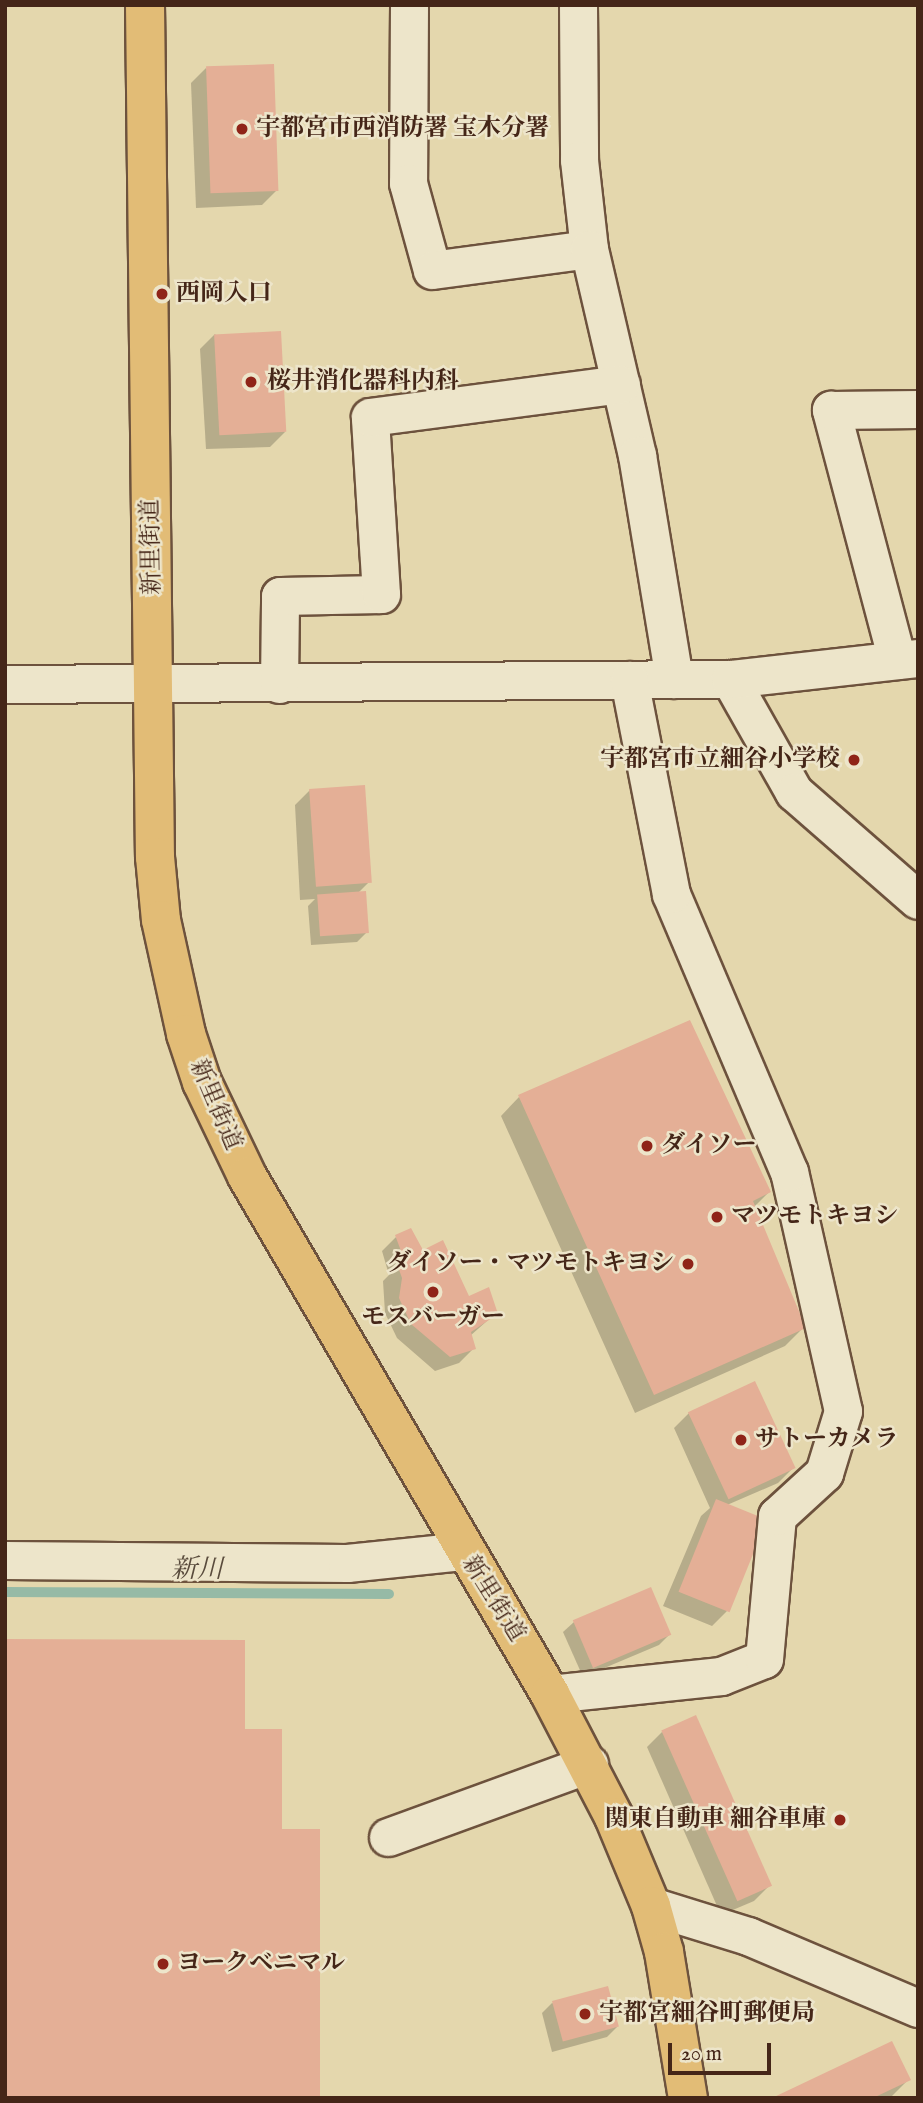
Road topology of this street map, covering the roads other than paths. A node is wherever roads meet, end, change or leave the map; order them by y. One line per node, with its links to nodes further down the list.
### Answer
1 (145, 5): 13 (main road, 新里街道)
2 (409, 5): 4 (street)
3 (578, 5): 4 (street)
4 (589, 249): 5 (street)
5 (621, 384): 10 (street); 12 (street)
6 (918, 409): 7 (street)
7 (907, 659): 8 (street)
8 (730, 679): 10 (street); 14 (street)
9 (629, 680): 10 (street); 12 (street); 17 (street)
10 (674, 680)
11 (5, 684): 13 (street)
12 (279, 684): 13 (street)
13 (154, 685): 15 (main road, 新里街道)
14 (918, 900)
15 (464, 1552): 16 (street); 17 (main road, 新里街道)
16 (5, 1560)
17 (550, 1694): 18 (main road, 新里街道)
18 (589, 1764): 19 (street); 20 (main road, 新里街道)
19 (388, 1837)
20 (651, 1906): 21 (street); 22 (main road, 新里街道)
21 (918, 2008)
22 (688, 2098)

